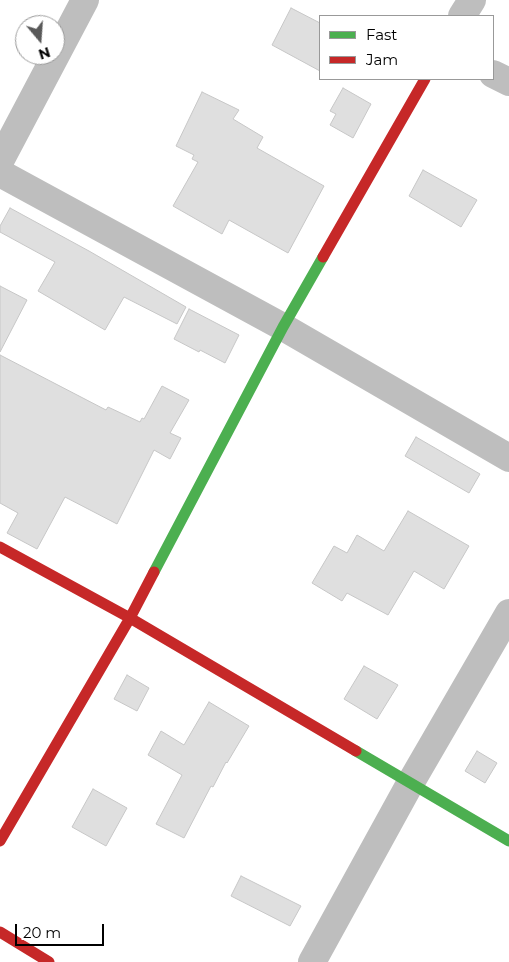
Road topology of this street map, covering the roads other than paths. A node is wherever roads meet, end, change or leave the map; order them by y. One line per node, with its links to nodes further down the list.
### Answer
1 (85, 0): 7 (street)
2 (472, 0): 3 (street)
3 (463, 15)
4 (494, 74): 6 (street)
5 (424, 80): 9 (street)
6 (509, 82)
7 (0, 160)
8 (0, 173): 9 (street)
9 (283, 327): 10 (street); 13 (street)
10 (509, 458)
11 (0, 547): 13 (street)
12 (509, 613): 14 (street)
13 (130, 618): 14 (street); 15 (street)
14 (412, 782): 16 (street); 19 (street)
15 (0, 841)
16 (509, 841)
17 (0, 932): 18 (street)
18 (49, 962)
19 (312, 962)

